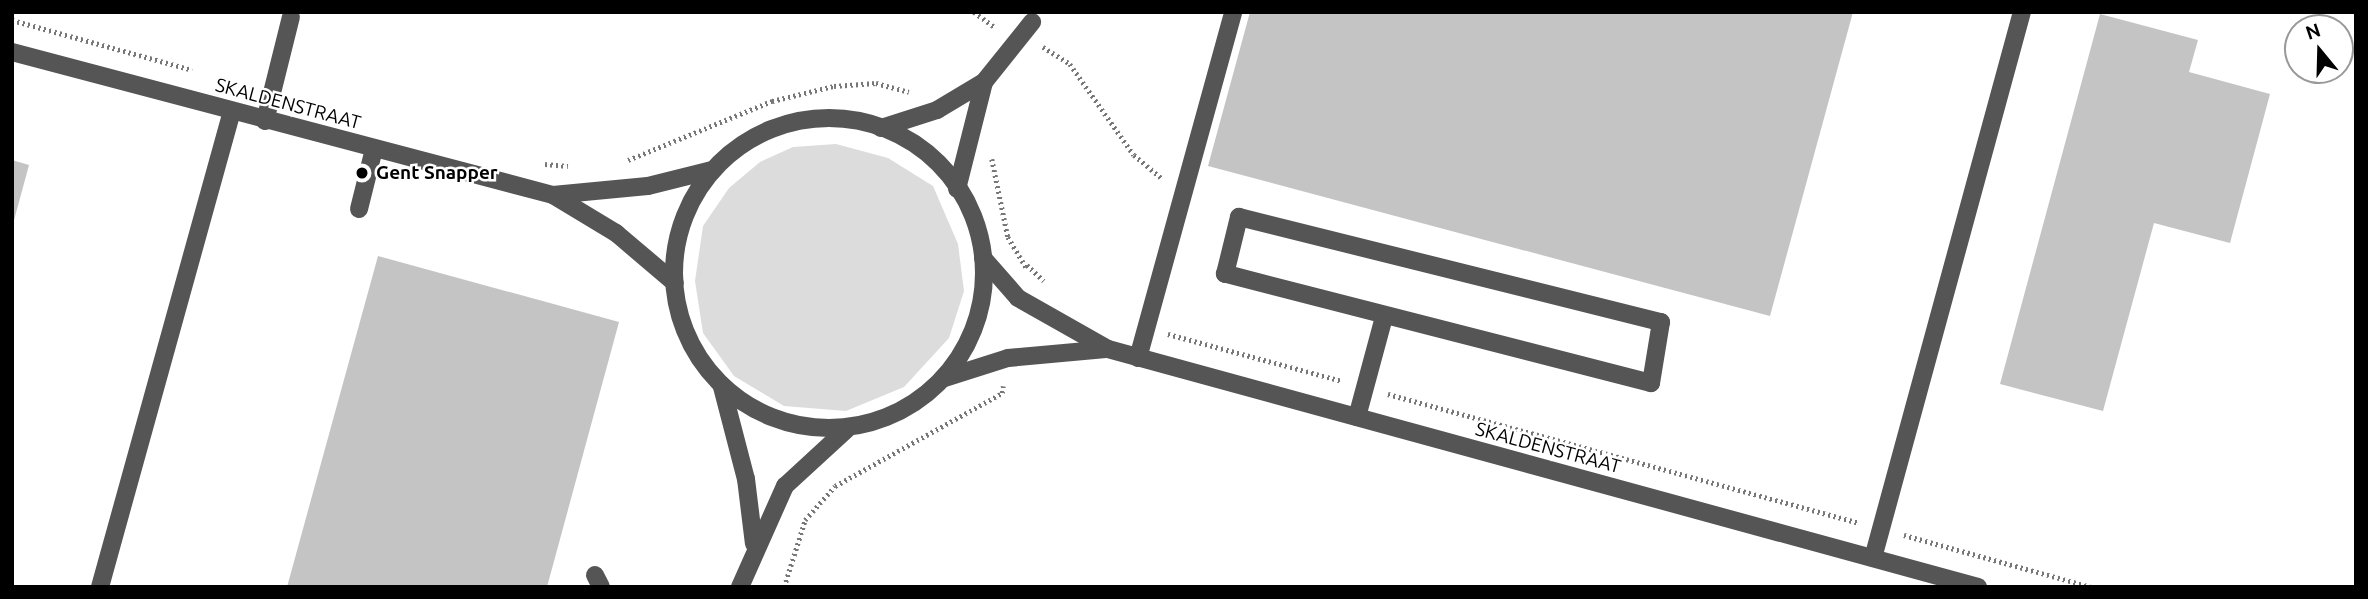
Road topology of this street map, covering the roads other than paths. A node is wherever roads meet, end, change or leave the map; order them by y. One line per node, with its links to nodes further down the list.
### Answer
1 (1233, 12): 19 (street)
2 (2022, 12): 25 (street)
3 (291, 17): 8 (street)
4 (1027, 28): 6 (street)
5 (12, 52): 7 (street, SKALDENSTRAAT)
6 (984, 82): 9 (street); 12 (street)
7 (232, 112): 8 (street, SKALDENSTRAAT); 26 (street)
8 (265, 121): 10 (street, SKALDENSTRAAT)
9 (881, 128): 11 (street, SKALDENSTRAAT); 12 (street, SKALDENSTRAAT)
10 (374, 149): 13 (street, SKALDENSTRAAT); 14 (street)
11 (712, 170): 13 (street, SKALDENSTRAAT); 16 (street, SKALDENSTRAAT)
12 (957, 189): 15 (street, SKALDENSTRAAT)
13 (553, 195): 16 (street, SKALDENSTRAAT)
14 (359, 209)
15 (983, 258): 18 (street, SKALDENSTRAAT); 20 (street, SKALDENSTRAAT)
16 (675, 283): 21 (street, SKALDENSTRAAT)
17 (1384, 317): 17 (street); 22 (street)
18 (1108, 349): 19 (street, SKALDENSTRAAT); 20 (street, SKALDENSTRAAT)
19 (1138, 358): 22 (street, SKALDENSTRAAT)
20 (945, 378): 23 (street, SKALDENSTRAAT)
21 (721, 384): 23 (street, SKALDENSTRAAT); 24 (street)
22 (1357, 417): 25 (street, SKALDENSTRAAT)
23 (846, 429): 24 (street)
24 (754, 544): 27 (street)
25 (1873, 558): 28 (street, SKALDENSTRAAT)
26 (100, 587)
27 (740, 587)
28 (1978, 587)

